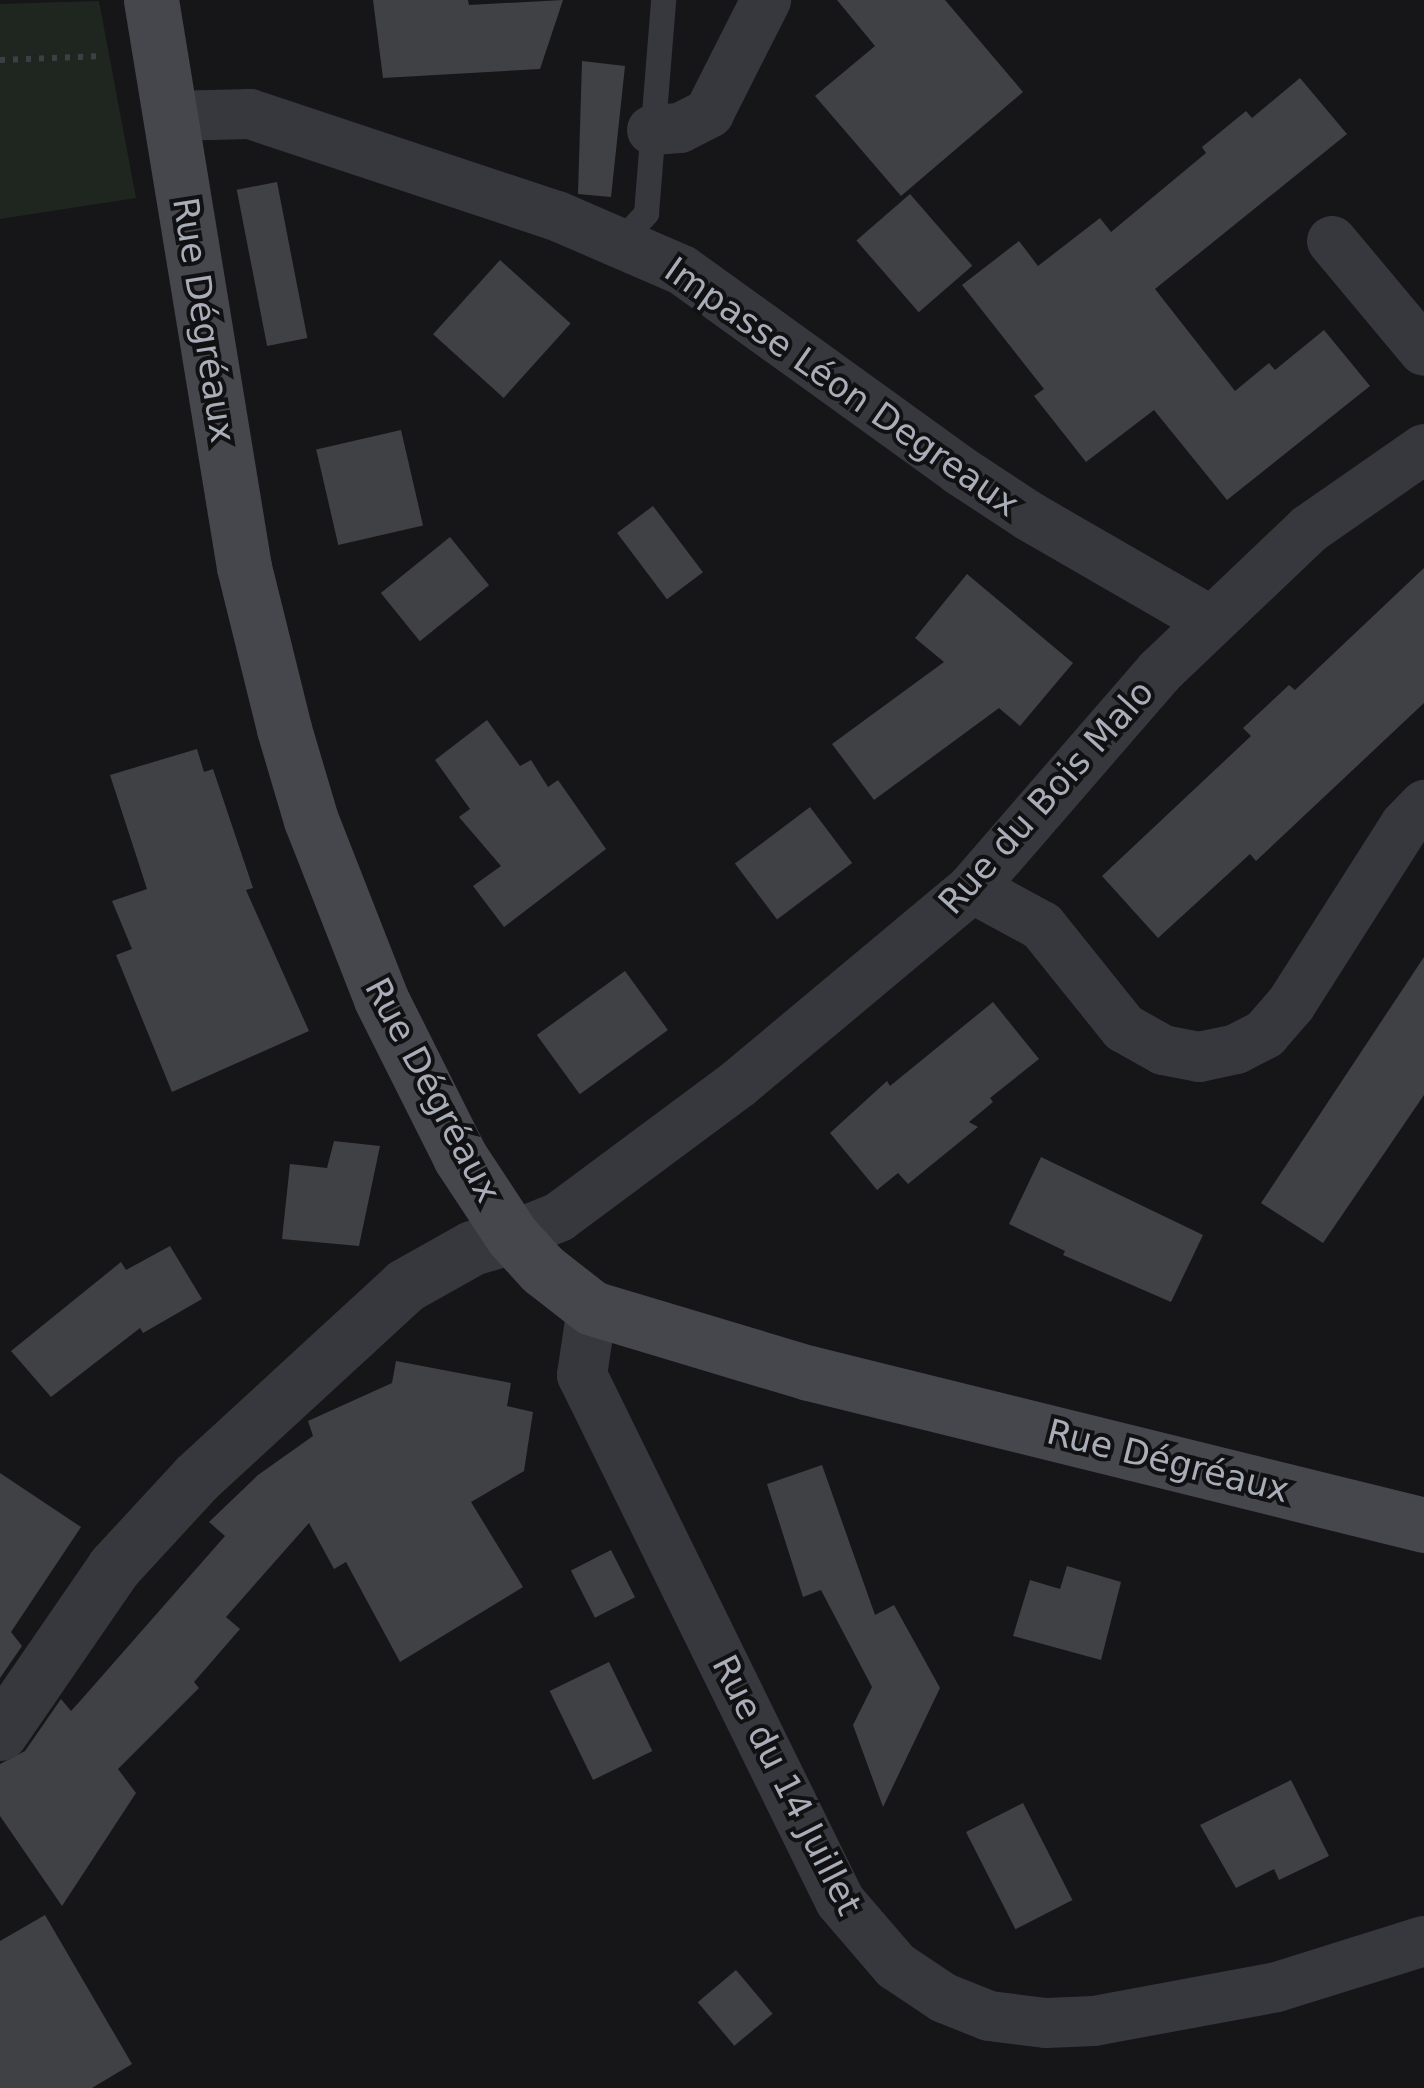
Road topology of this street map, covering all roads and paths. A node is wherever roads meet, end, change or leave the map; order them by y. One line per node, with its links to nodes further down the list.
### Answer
1 (151, 0): 4 (main road, Rue Dégréaux)
2 (663, 0): 7 (lane)
3 (766, 0): 7 (street)
4 (160, 55): 5 (path); 6 (main road, Rue Dégréaux)
5 (0, 60)
6 (170, 116): 8 (street, Impasse Léon Degreaux); 15 (main road, Rue Dégréaux)
7 (652, 130): 8 (lane)
8 (621, 240): 12 (street, Impasse Léon Degreaux)
9 (1332, 241): 10 (street)
10 (1424, 352)
11 (1424, 448): 12 (street, Rue du Bois Malo)
12 (1211, 621): 14 (street, Rue du Bois Malo)
13 (1424, 805): 14 (street)
14 (972, 888): 15 (street, Rue du Bois Malo)
15 (512, 1236): 16 (main road, Rue Dégréaux); 18 (street)
16 (592, 1308): 17 (main road, Rue Dégréaux); 19 (street, Rue du 14 Juillet)
17 (1424, 1525)
18 (0, 1732)
19 (1424, 1941)

